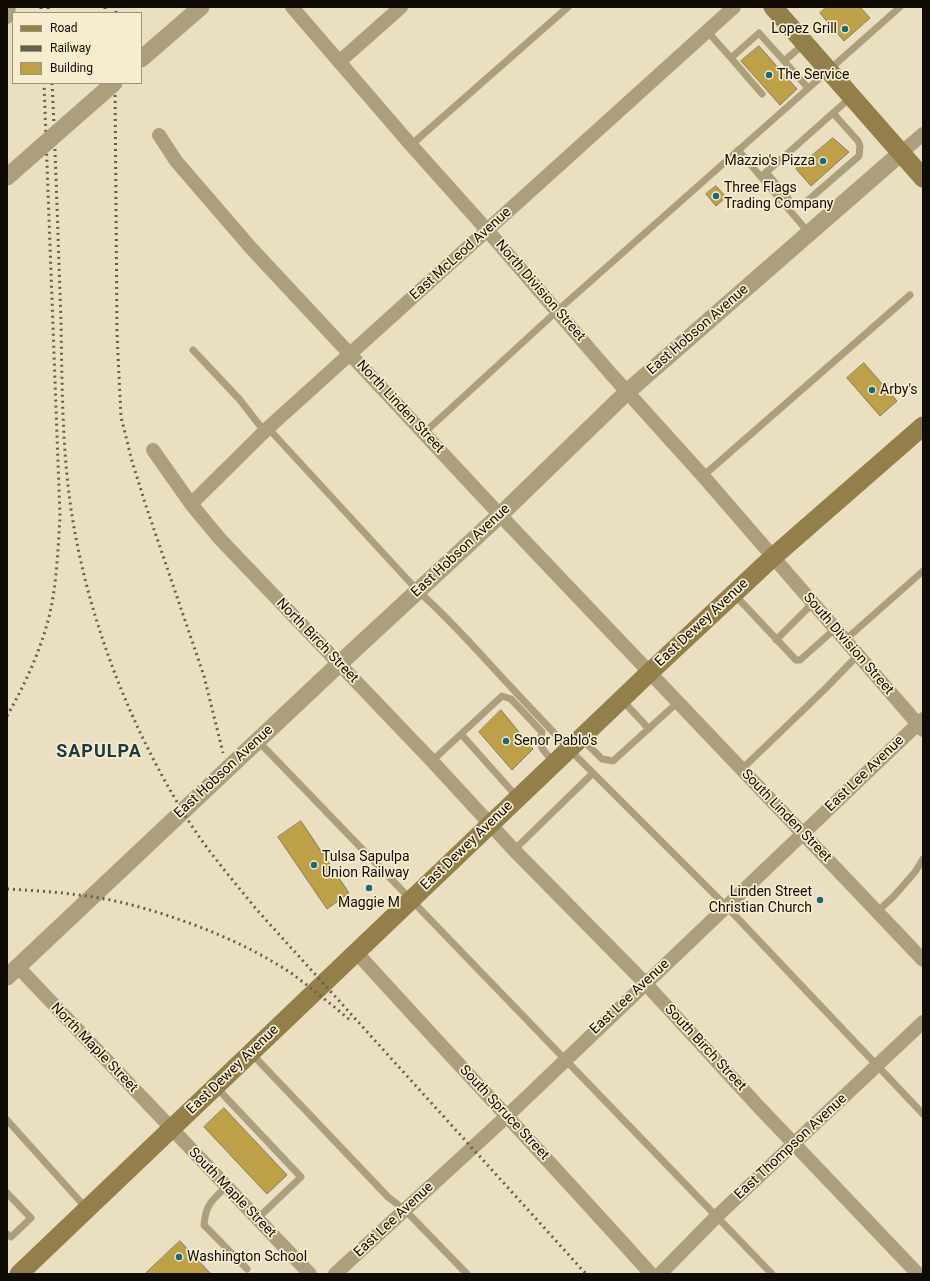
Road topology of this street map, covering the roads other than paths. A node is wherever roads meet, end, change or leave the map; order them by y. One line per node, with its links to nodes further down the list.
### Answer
1 (9, 7): 9 (street)
2 (201, 7): 12 (street)
3 (292, 7): 14 (street, North Division Street)
4 (401, 7): 14 (street)
5 (568, 7): 24 (lane)
6 (734, 7): 10 (street, East McLeod Avenue)
7 (774, 7): 11 (main road)
8 (900, 7): 16 (lane)
9 (7, 16)
10 (707, 31): 13 (lane); 30 (street, East McLeod Avenue)
11 (805, 43): 15 (lane); 16 (main road)
12 (142, 58)
13 (731, 58): 15 (lane); 19 (lane)
14 (339, 62): 24 (street, North Division Street)
15 (784, 62): 18 (lane)
16 (828, 70): 18 (lane); 20 (main road)
17 (113, 84): 28 (street, bridge)
18 (808, 88): 25 (lane)
19 (762, 94)
20 (851, 97): 21 (lane); 26 (main road)
21 (833, 113): 27 (lane); 27 (lane)
22 (923, 134): 26 (street, East Hobson Avenue)
23 (159, 135): 35 (street, North Linden Street)
24 (411, 145): 30 (street, North Division Street)
25 (738, 150): 27 (lane); 33 (lane)
26 (901, 153): 29 (main road); 31 (street, East Hobson Avenue)
27 (763, 175): 31 (lane)
28 (7, 176)
29 (923, 178)
30 (487, 230): 33 (street, North Division Street); 35 (street, East McLeod Avenue)
31 (809, 233): 36 (street, East Hobson Avenue)
32 (910, 295): 41 (lane)
33 (557, 311): 36 (street, North Division Street); 39 (lane)
34 (193, 350): 38 (lane)
35 (350, 354): 38 (street, East McLeod Avenue); 39 (street, North Linden Street)
36 (628, 392): 41 (street, North Division Street); 43 (street, East Hobson Avenue)
37 (923, 426): 44 (main road, East Dewey Avenue)
38 (266, 429): 42 (street, East McLeod Avenue); 46 (lane)
39 (424, 433): 43 (street, North Linden Street)
40 (153, 450): 42 (street, North Birch Street)
41 (703, 476): 44 (street, North Division Street)
42 (191, 504): 53 (street, North Birch Street)
43 (500, 515): 46 (street, East Hobson Avenue); 54 (street, North Linden Street)
44 (773, 557): 47 (main road, East Dewey Avenue); 48 (street, South Division Street)
45 (923, 571): 51 (lane)
46 (418, 591): 53 (street, East Hobson Avenue); 61 (lane)
47 (734, 594): 50 (lane); 54 (main road, East Dewey Avenue)
48 (814, 603): 49 (street, South Division Street); 50 (lane)
49 (836, 629): 50 (lane); 51 (street, South Division Street)
50 (776, 640)
51 (845, 640): 52 (street, South Division Street)
52 (858, 655): 57 (street, South Division Street); 64 (lane)
53 (339, 664): 60 (street, East Hobson Avenue); 62 (street, North Birch Street)
54 (650, 672): 55 (main road, East Dewey Avenue); 56 (street, South Linden Street)
55 (621, 699): 58 (lane); 61 (main road, East Dewey Avenue)
56 (678, 702): 58 (lane); 64 (street, South Linden Street)
57 (921, 724): 68 (street, East Lee Avenue)
58 (649, 729): 61 (lane)
59 (461, 734): 62 (lane); 63 (lane); 66 (lane)
60 (258, 741): 71 (lane); 76 (street, East Hobson Avenue)
61 (575, 744): 63 (main road, East Dewey Avenue); 65 (lane)
62 (432, 761): 67 (street, North Birch Street)
63 (555, 763): 66 (main road, East Dewey Avenue)
64 (742, 769): 68 (street, South Linden Street)
65 (593, 774): 69 (lane); 72 (lane)
66 (518, 798): 67 (main road, East Dewey Avenue)
67 (490, 824): 69 (street, South Birch Street); 71 (main road, East Dewey Avenue)
68 (803, 834): 72 (street, East Lee Avenue); 73 (street, South Linden Street)
69 (514, 850): 77 (street, South Birch Street)
70 (923, 859): 73 (lane)
71 (411, 900): 74 (main road, East Dewey Avenue); 80 (lane)
72 (726, 906): 77 (street, East Lee Avenue); 81 (lane)
73 (877, 912): 75 (street, South Linden Street)
74 (356, 952): 79 (main road, East Dewey Avenue); 84 (street, South Spruce Street)
75 (923, 960)
76 (12, 972): 86 (street, North Maple Street)
77 (645, 983): 80 (street, East Lee Avenue); 87 (street, South Birch Street)
78 (923, 1022): 81 (street, East Thompson Avenue)
79 (251, 1053): 82 (main road, East Dewey Avenue); 91 (lane)
80 (564, 1060): 84 (street, East Lee Avenue); 92 (lane)
81 (877, 1064): 83 (lane); 87 (street, East Thompson Avenue)
82 (215, 1087): 86 (main road, East Dewey Avenue); 93 (lane)
83 (923, 1114)
84 (506, 1117): 91 (street, East Lee Avenue); 100 (street, South Spruce Street)
85 (7, 1120): 90 (lane)
86 (171, 1129): 88 (street, South Maple Street); 90 (main road, East Dewey Avenue)
87 (795, 1144): 92 (street, East Thompson Avenue); 103 (street, South Birch Street)
88 (226, 1186): 93 (street, South Maple Street); 95 (lane)
89 (7, 1193): 94 (lane)
90 (87, 1208): 96 (main road, East Dewey Avenue)
91 (405, 1210): 98 (street, East Lee Avenue); 99 (lane)
92 (716, 1217): 101 (street, East Thompson Avenue); 102 (lane)
93 (257, 1219): 97 (street, South Maple Street)
94 (7, 1234)
95 (248, 1269)
96 (19, 1274)
97 (310, 1274)
98 (335, 1274)
99 (466, 1274)
100 (652, 1274)
101 (660, 1274)
102 (772, 1274)
103 (918, 1274)

